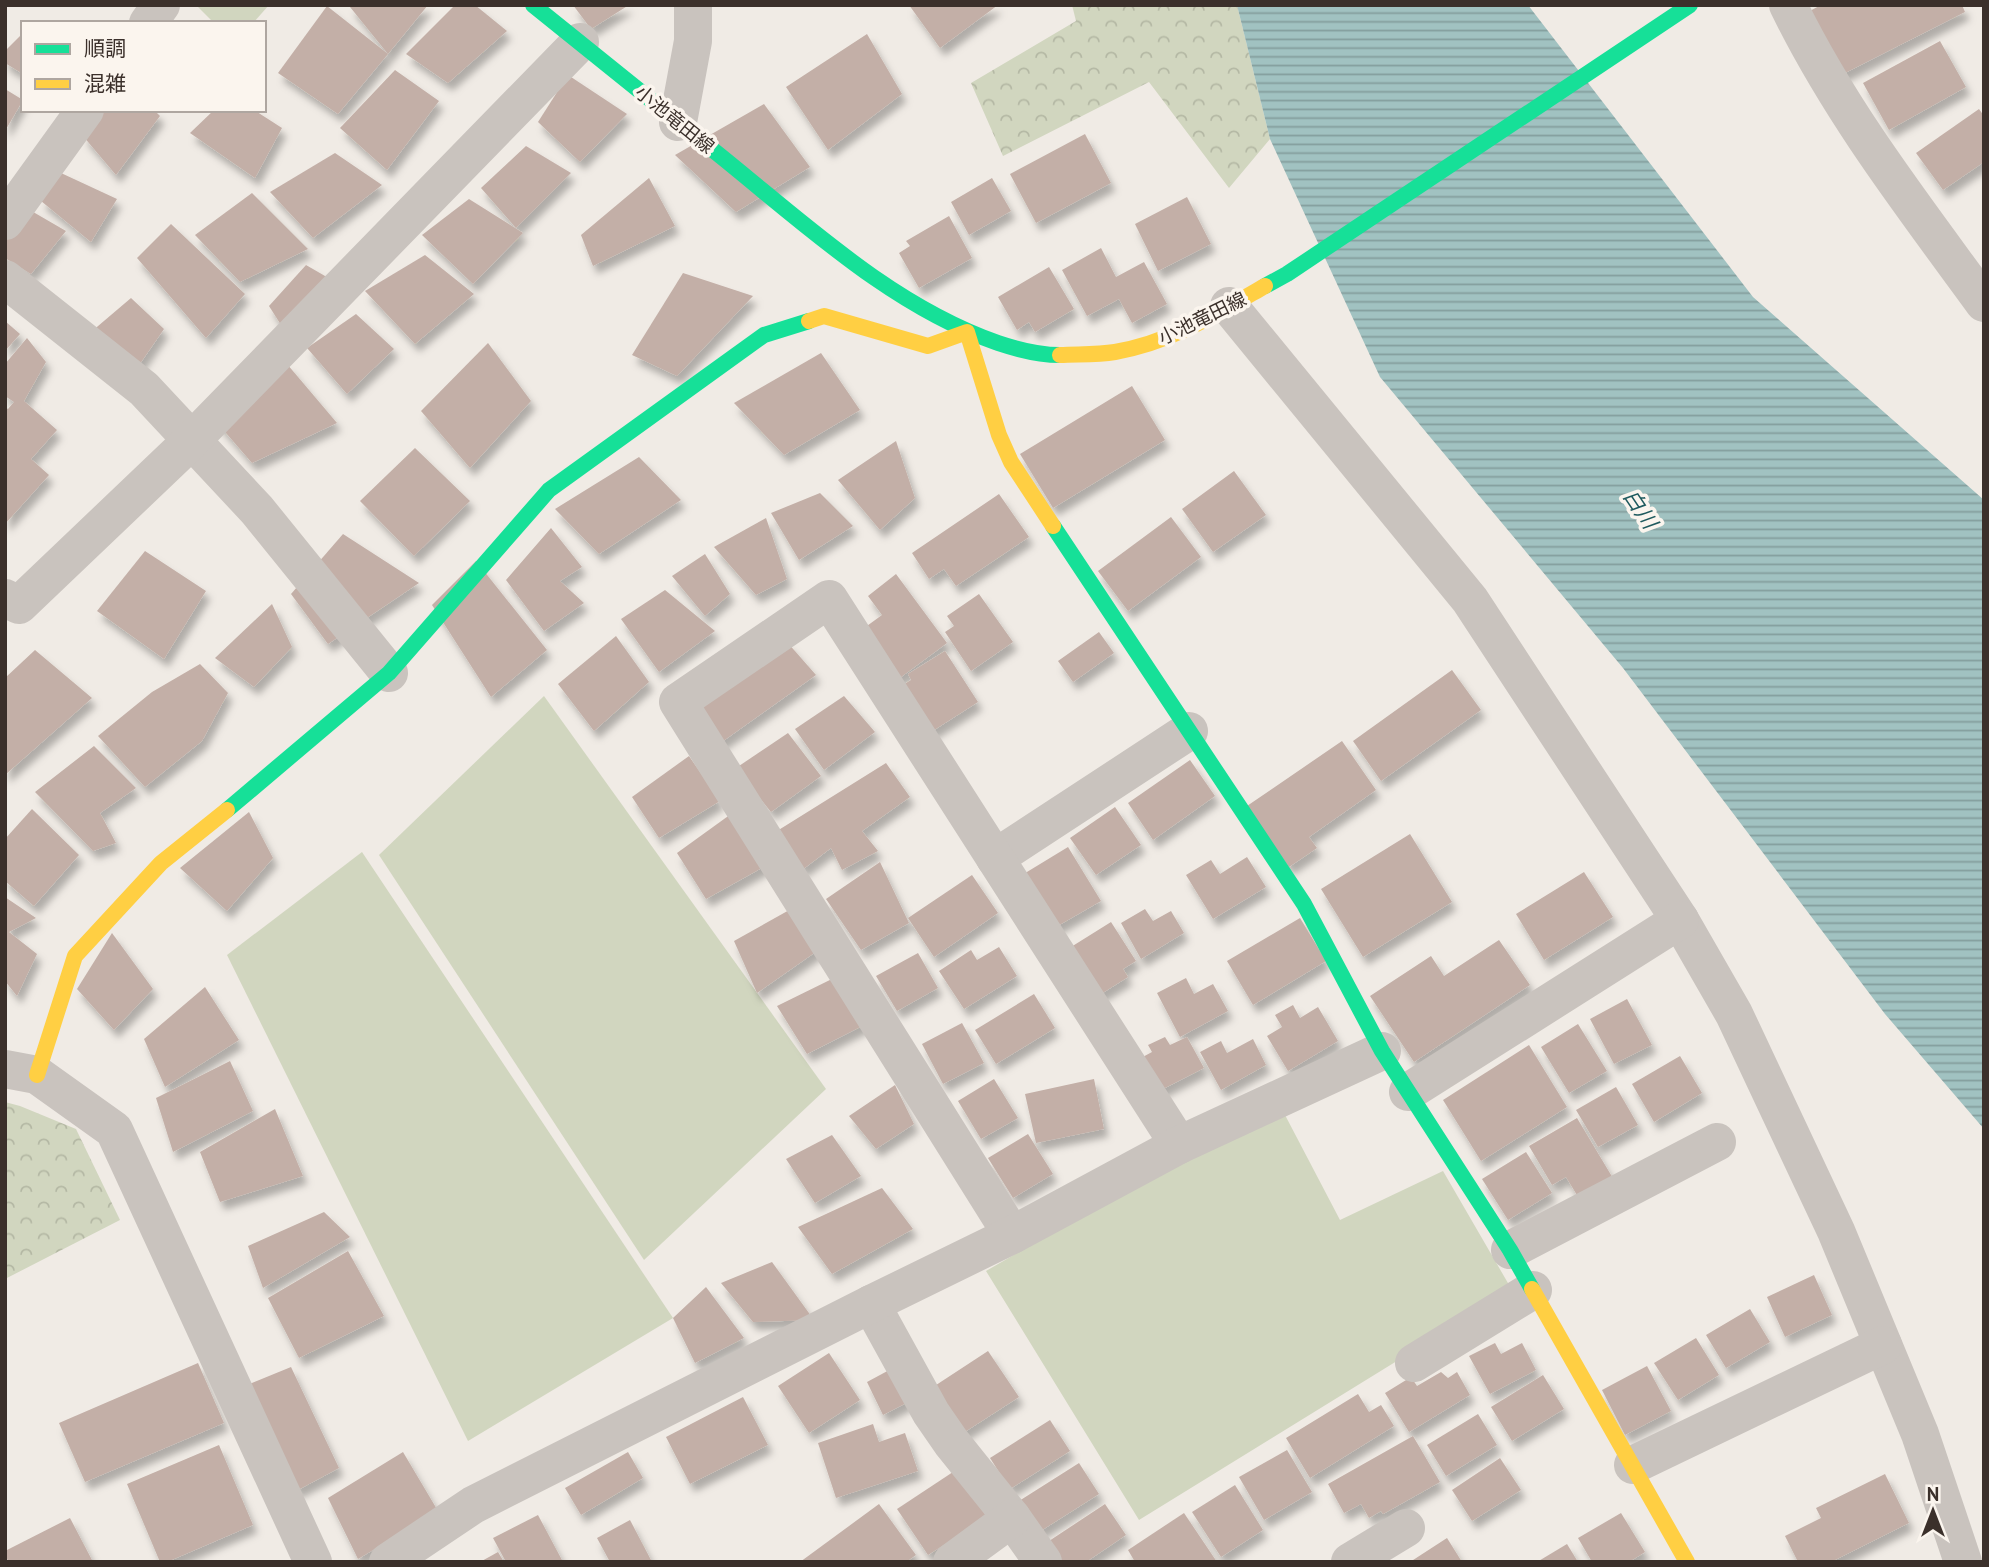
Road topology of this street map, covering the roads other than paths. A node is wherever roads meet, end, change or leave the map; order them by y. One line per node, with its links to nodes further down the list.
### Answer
1 (161, 5): 6 (street)
2 (533, 5): 7 (street, 小池竜田線)
3 (693, 5): 9 (street)
4 (1690, 5): 13 (street, 小池竜田線)
5 (1788, 5): 12 (street)
6 (149, 21)
7 (580, 43): 9 (street, 小池竜田線); 15 (street)
8 (84, 112): 10 (street)
9 (678, 122): 14 (street, 小池竜田線)
10 (5, 221)
11 (5, 279): 15 (street)
12 (1984, 303)
13 (1229, 306): 14 (street, 小池竜田線); 20 (street)
14 (967, 332): 17 (street); 18 (street)
15 (192, 440): 16 (street); 17 (street)
16 (5, 598)
17 (389, 673): 22 (street)
18 (1189, 731): 19 (street); 21 (street)
19 (995, 858): 25 (street); 26 (street)
20 (1680, 919): 23 (street); 30 (street)
21 (1382, 1051): 23 (street); 25 (street)
22 (21, 1072): 35 (street)
23 (1408, 1092): 27 (street)
24 (1717, 1142): 27 (street)
25 (1179, 1145): 26 (street)
26 (1012, 1235): 29 (street)
27 (1510, 1250): 28 (street)
28 (1533, 1290): 31 (street); 32 (street)
29 (871, 1304): 33 (street); 36 (street)
30 (1883, 1345): 32 (street); 41 (street)
31 (1414, 1363)
32 (1633, 1465): 40 (street)
33 (1012, 1518): 37 (street); 38 (street)
34 (1406, 1528): 39 (street)
35 (313, 1562)
36 (388, 1562)
37 (952, 1562)
38 (1044, 1562)
39 (1350, 1562)
40 (1687, 1562)
41 (1963, 1562)

